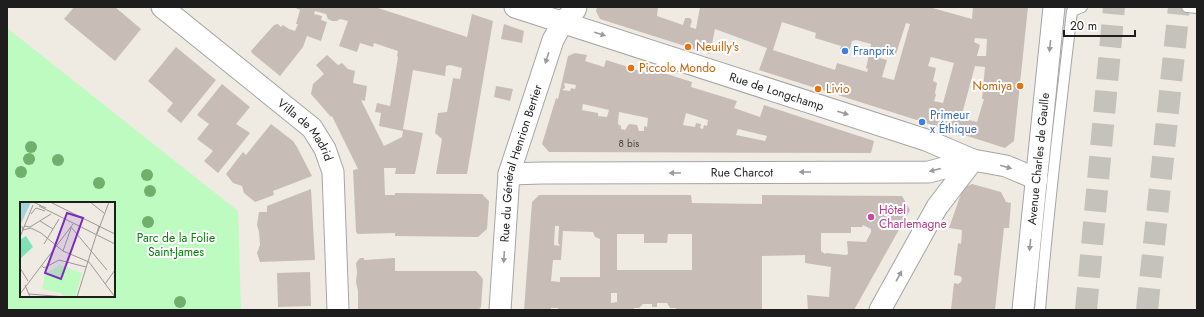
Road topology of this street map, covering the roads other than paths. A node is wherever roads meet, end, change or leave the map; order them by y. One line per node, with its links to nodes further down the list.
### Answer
1 (162, 7): 11 (street, Villa de Madrid)
2 (515, 7): 7 (street, Rue de Longchamp)
3 (1054, 7): 10 (street, Avenue Charles de Gaulle, one-way to 10)
4 (1082, 7): 15 (lane)
5 (1187, 7): 6 (lane)
6 (1197, 8)
7 (570, 15): 8 (street, Rue de Longchamp, one-way to 8); 9 (street, Rue du Général Henrion Bertier, one-way to 9)
8 (973, 160): 9 (street, Rue Charcot, one-way to 9); 10 (street, Rue de Longchamp, one-way to 10); 13 (street, one-way to 8)
9 (510, 174): 12 (street, Rue du Général Henrion Bertier, one-way to 12)
10 (1037, 179): 14 (street, Avenue Charles de Gaulle, one-way to 14)
11 (338, 310)
12 (500, 310)
13 (880, 310)
14 (1023, 310)
15 (1040, 310)

